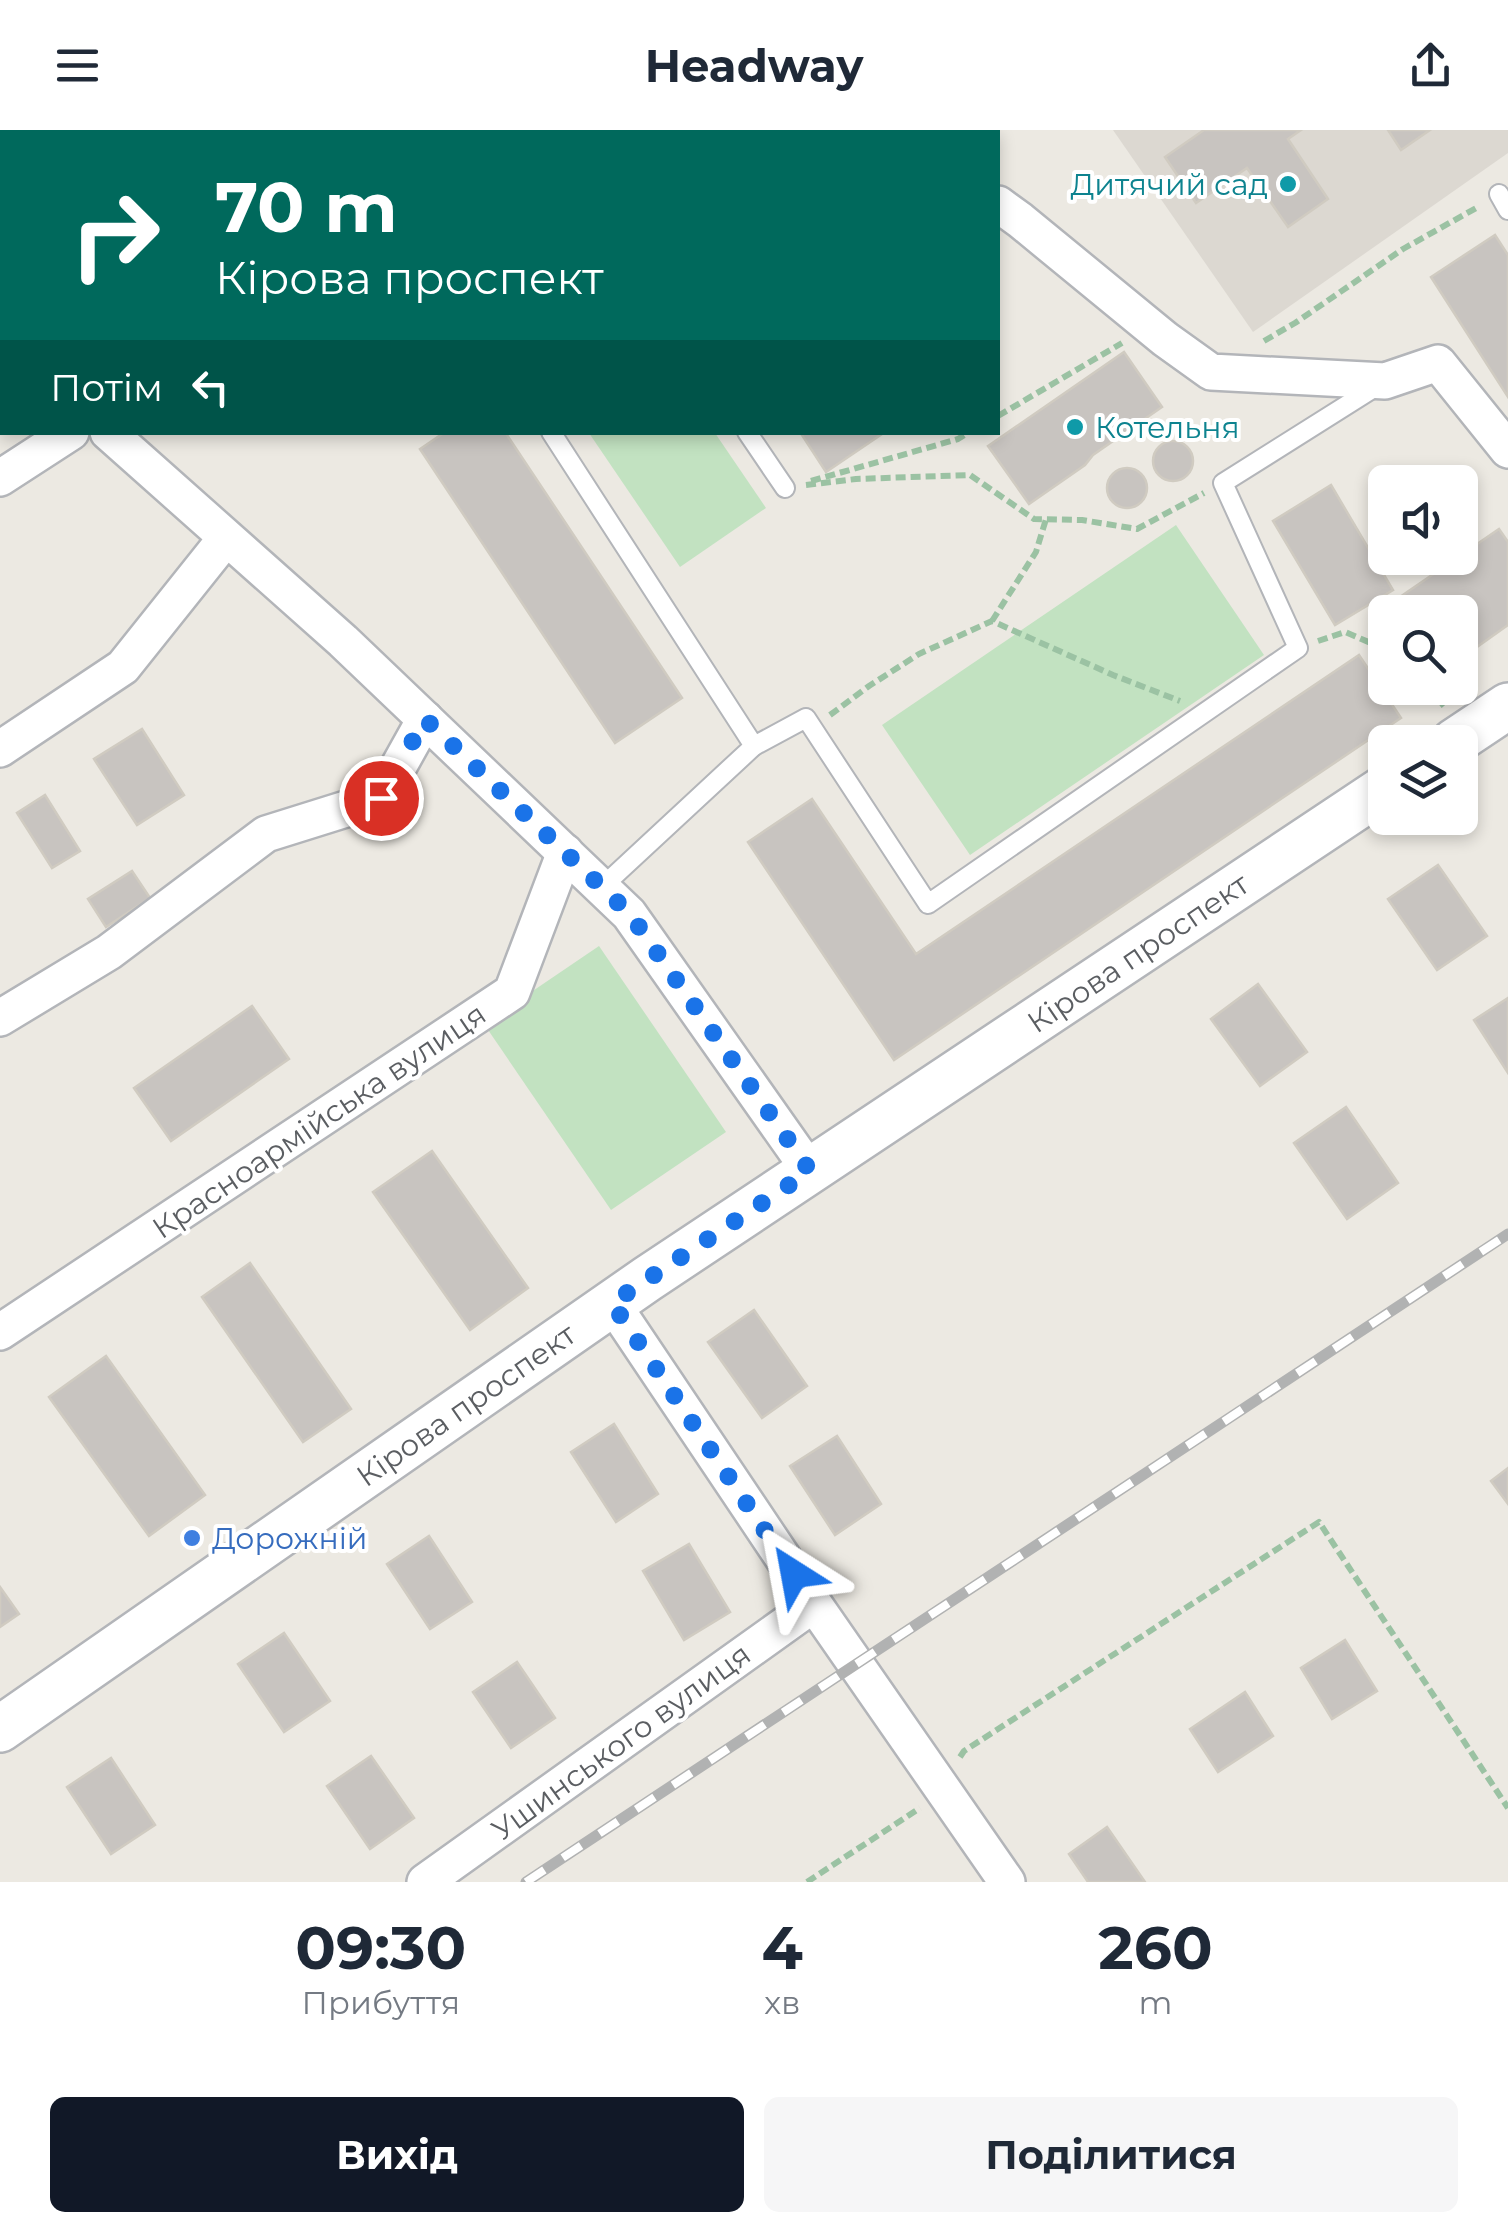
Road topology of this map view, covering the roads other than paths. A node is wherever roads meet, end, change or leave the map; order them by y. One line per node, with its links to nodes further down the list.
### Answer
1 (1000, 205): 2 (street)
2 (1385, 380): 7 (street); 14 (lane)
3 (65, 435): 8 (street)
4 (111, 435): 10 (street)
5 (553, 435): 14 (lane)
6 (749, 435): 9 (lane)
7 (1508, 450)
8 (0, 478)
9 (785, 488)
10 (226, 538): 11 (street); 15 (street)
11 (425, 719): 17 (street); 19 (street)
12 (1504, 719): 13 (street)
13 (1464, 725)
14 (754, 746): 18 (lane)
15 (0, 749)
16 (1368, 799): 20 (street, Кірова проспект)
17 (564, 852): 18 (street); 22 (street, Красноармійська вулиця)
18 (602, 887): 20 (street)
19 (0, 1018)
20 (810, 1171): 21 (street, Кірова проспект)
21 (612, 1303): 23 (street); 24 (street, Кірова проспект)
22 (0, 1332)
23 (814, 1604): 25 (street, Ушинського вулиця); 26 (street)
24 (0, 1729)
25 (426, 1882)
26 (1007, 1882)

